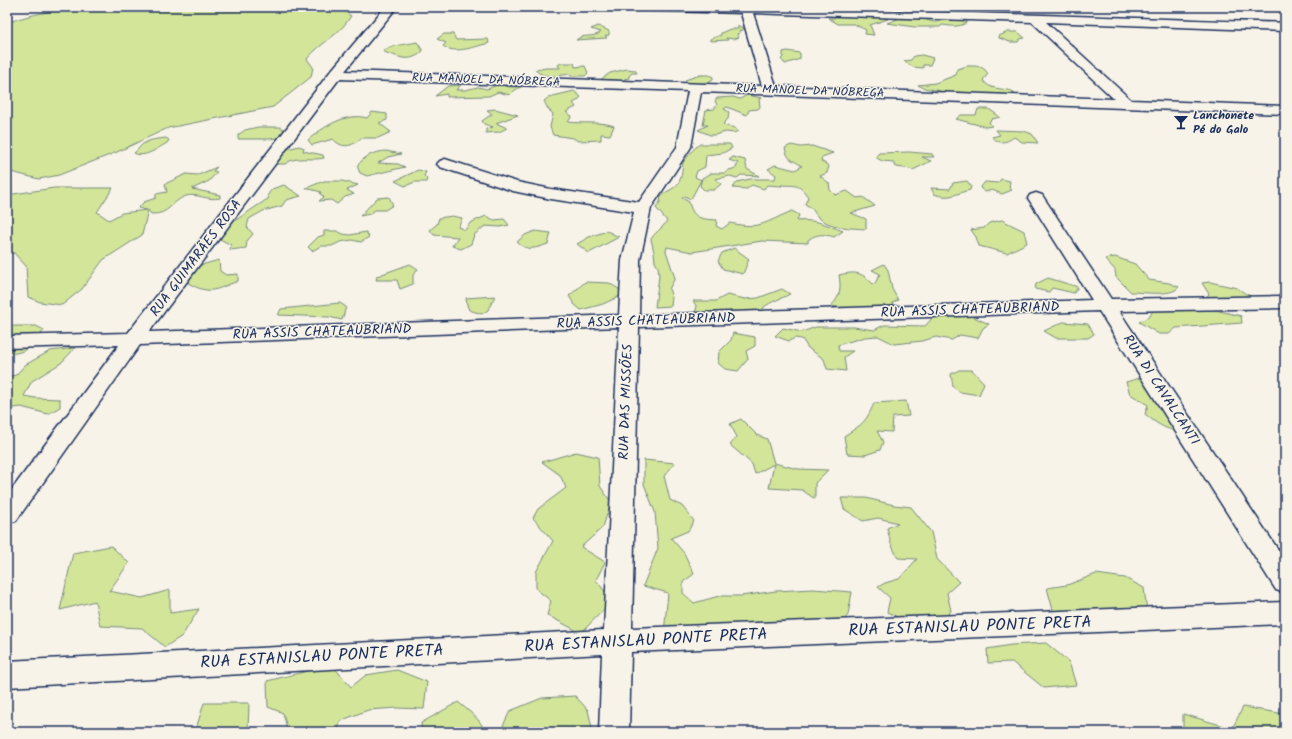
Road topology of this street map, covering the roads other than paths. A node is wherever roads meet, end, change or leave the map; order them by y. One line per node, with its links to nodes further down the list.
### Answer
1 (391, 7): 7 (street, RUA GUIMARÃES ROSA)
2 (630, 7): 3 (street)
3 (746, 10): 4 (street); 9 (street)
4 (935, 11): 5 (street)
5 (1036, 19): 6 (street); 10 (street)
6 (1285, 27)
7 (335, 75): 8 (street, RUA MANOEL DA NÓBREGA); 18 (street, RUA GUIMARÃES ROSA)
8 (694, 88): 9 (street, RUA MANOEL DA NÓBREGA); 14 (street, RUA DAS MISSÕES)
9 (770, 90): 10 (street, RUA MANOEL DA NÓBREGA)
10 (1129, 105): 11 (street, RUA MANOEL DA NÓBREGA)
11 (1285, 110)
12 (445, 164): 14 (street)
13 (1036, 198): 16 (street, RUA DI CAVALCANTI)
14 (643, 208): 17 (street, RUA DAS MISSÕES)
15 (1285, 302): 16 (street, RUA ASSIS CHATEAUBRIAND)
16 (1107, 306): 17 (street, RUA ASSIS CHATEAUBRIAND); 21 (street, RUA DI CAVALCANTI)
17 (629, 321): 18 (street, RUA ASSIS CHATEAUBRIAND); 23 (street, RUA DAS MISSÕES)
18 (134, 339): 19 (street, RUA ASSIS CHATEAUBRIAND); 20 (street, RUA GUIMARÃES ROSA)
19 (7, 342)
20 (7, 514)
21 (1285, 582)
22 (1285, 613): 23 (street, RUA ESTANISLAU PONTE PRETA)
23 (617, 641): 24 (street, RUA ESTANISLAU PONTE PRETA); 25 (street, RUA DAS MISSÕES)
24 (7, 674)
25 (614, 732)

